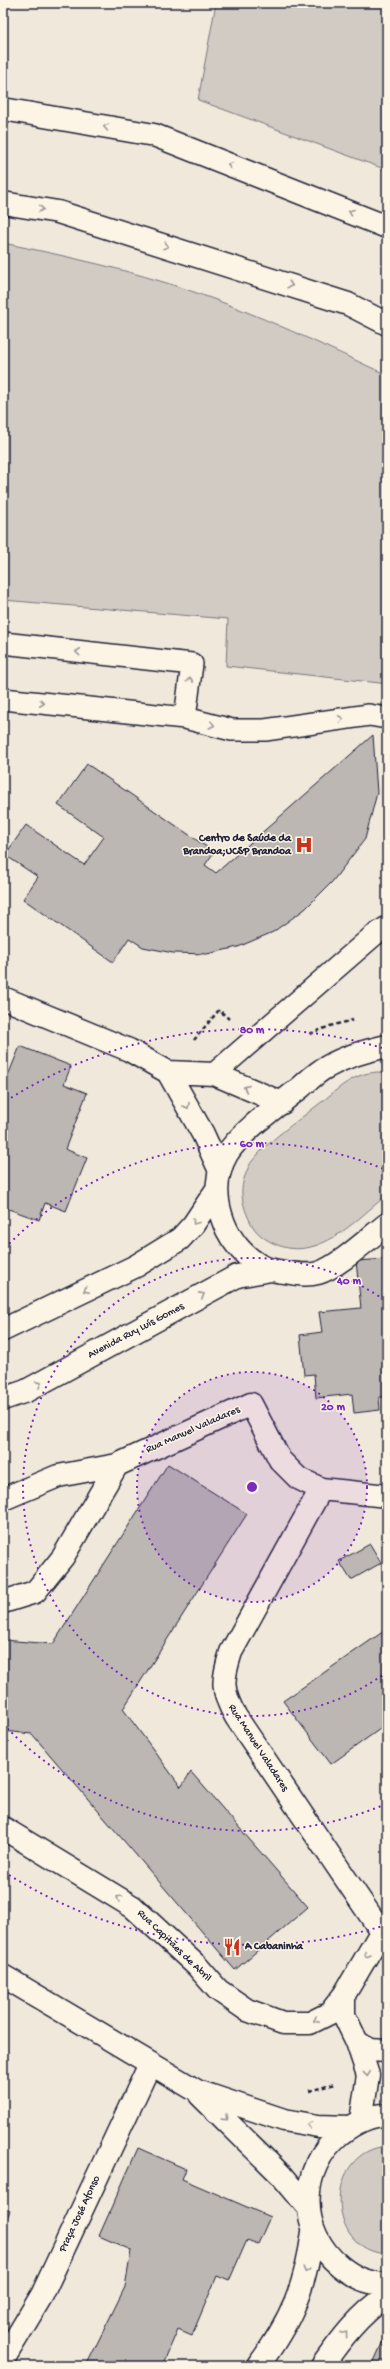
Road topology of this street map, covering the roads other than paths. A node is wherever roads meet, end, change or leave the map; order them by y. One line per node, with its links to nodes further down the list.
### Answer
1 (3, 109): 3 (main road, one-way to 1)
2 (3, 203): 4 (main road, one-way to 4)
3 (387, 227)
4 (387, 324)
5 (3, 644): 7 (lane, one-way to 5)
6 (3, 699): 7 (lane, one-way to 7)
7 (185, 718): 8 (lane, one-way to 8)
8 (387, 718)
9 (387, 927): 13 (lane)
10 (3, 998): 12 (main road)
11 (387, 1046): 14 (main road)
12 (168, 1072): 13 (main road); 15 (main road, one-way to 15)
13 (214, 1074): 14 (main road, one-way to 13)
14 (282, 1103): 15 (main road)
15 (219, 1180): 17 (main road); 18 (main road, one-way to 18)
16 (387, 1224): 17 (main road)
17 (271, 1270): 19 (main road, Avenida Ruy Luís Gomes, one-way to 17)
18 (3, 1330)
19 (3, 1400)
20 (117, 1465): 21 (main road, Rua Manuel Valadares); 23 (main road, Rua Manuel Valadares); 24 (main road)
21 (321, 1489): 22 (main road, Rua Manuel Valadares); 26 (main road, Rua Manuel Valadares)
22 (387, 1496)
23 (3, 1499)
24 (3, 1602)
25 (3, 1828): 28 (main road, Rua Capitães de Abril, one-way to 25)
26 (384, 1926): 28 (main road, Rua Manuel Valadares, one-way to 28)
27 (3, 1976): 31 (main road)
28 (344, 1995): 29 (main road)
29 (357, 2042): 30 (main road); 34 (main road, one-way to 34)
30 (387, 2051)
31 (150, 2064): 32 (main road); 39 (main road, Praça José Afonso)
32 (197, 2091): 34 (main road, one-way to 32); 35 (main road, one-way to 35)
33 (387, 2116): 34 (main road)
34 (355, 2124): 35 (main road)
35 (307, 2206): 36 (main road)
36 (313, 2232): 37 (main road); 40 (main road, one-way to 40)
37 (387, 2284)
38 (387, 2296): 41 (main road, one-way to 38)
39 (3, 2360)
40 (258, 2366)
41 (322, 2366)

